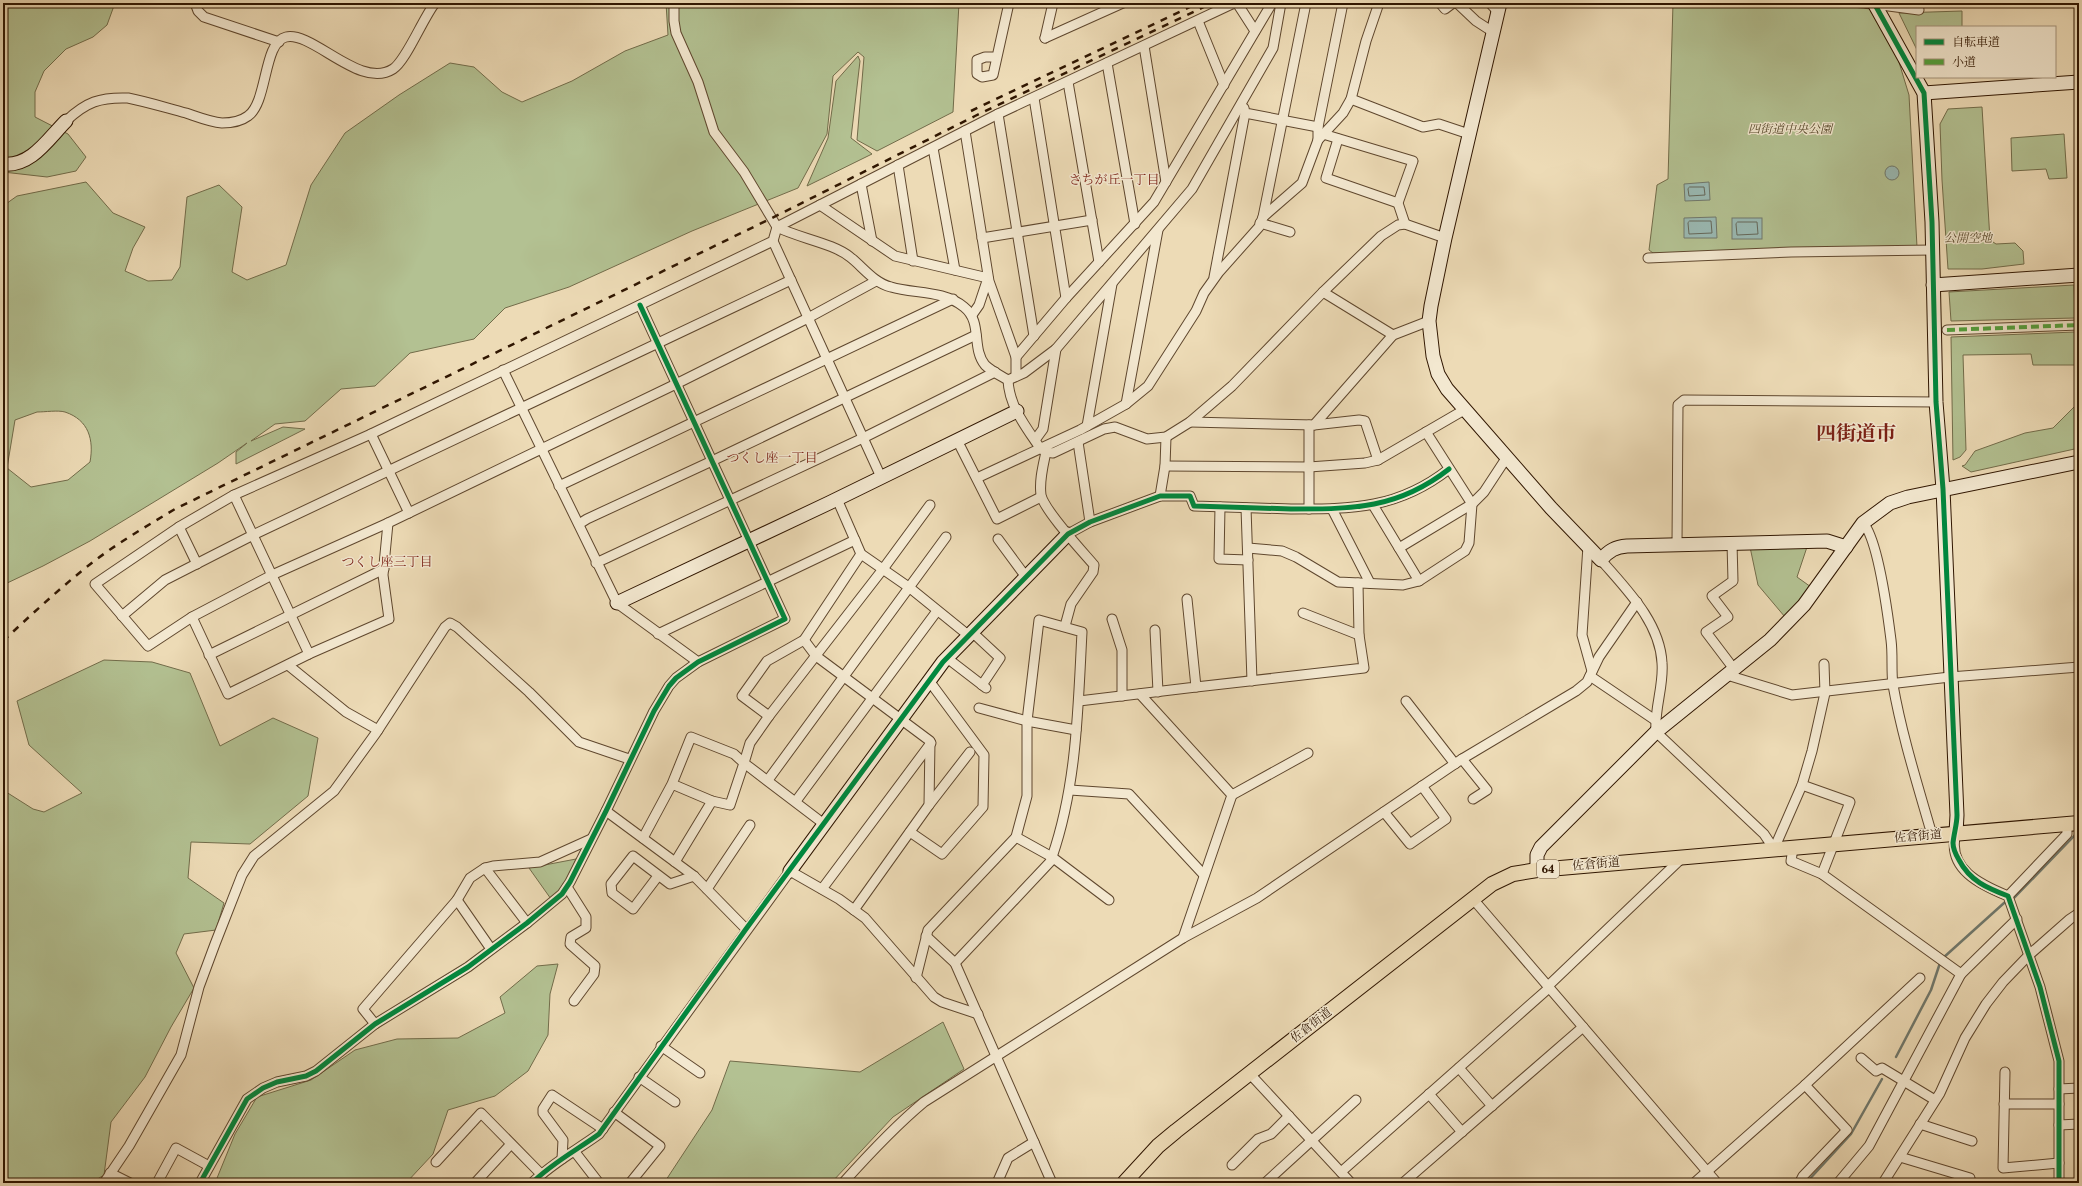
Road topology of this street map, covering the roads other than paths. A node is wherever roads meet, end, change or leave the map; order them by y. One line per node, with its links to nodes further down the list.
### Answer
1 (196, 3): 21 (street)
2 (435, 3): 21 (street)
3 (674, 3): 52 (street)
4 (1008, 3): 23 (street)
5 (1053, 3): 6 (street)
6 (1123, 3)
7 (1272, 3): 19 (street)
8 (1281, 3): 31 (street)
9 (1306, 3): 34 (street)
10 (1343, 3): 37 (street)
11 (1379, 3): 30 (street)
12 (1440, 3): 13 (street)
13 (1453, 3)
14 (1457, 3): 20 (street)
15 (1871, 3): 16 (street); 28 (street)
16 (1918, 3)
17 (1496, 6): 20 (street)
18 (1198, 21): 19 (street); 22 (street); 27 (street)
19 (1255, 31): 27 (street)
20 (1493, 32): 38 (street)
21 (279, 42): 35 (street)
22 (1144, 46): 24 (street); 43 (street)
23 (997, 57)
24 (1107, 63): 25 (street); 49 (street)
25 (1068, 82): 29 (street); 47 (street)
26 (2079, 82): 28 (street)
27 (1224, 85): 43 (street)
28 (1924, 93): 60 (street)
29 (1034, 98): 33 (street); 51 (street)
30 (1351, 99): 37 (street); 38 (street)
31 (1241, 103): 32 (street); 53 (street)
32 (1246, 113): 34 (street); 67 (street)
33 (998, 114): 36 (street); 54 (street)
34 (1281, 120): 37 (street); 48 (street)
35 (66, 121): 41 (street)
36 (965, 131): 40 (street); 56 (street)
37 (1319, 134): 39 (street); 48 (street)
38 (1469, 134): 57 (street)
39 (1338, 139): 45 (street); 45 (street)
40 (933, 148): 42 (street); 64 (street)
41 (3, 164)
42 (898, 165): 44 (street); 62 (street)
43 (1166, 182): 49 (street)
44 (861, 184): 46 (street); 58 (street)
45 (1398, 203): 50 (street)
46 (820, 205): 52 (street); 58 (street)
47 (1092, 220): 51 (street); 63 (street)
48 (1262, 220): 55 (street); 67 (street)
49 (1135, 224): 63 (street)
50 (1405, 224): 57 (street); 72 (street)
51 (1055, 226): 54 (street); 73 (street)
52 (777, 227): 59 (street); 69 (street)
53 (1158, 230): 70 (street); 95 (street)
54 (1017, 232): 56 (street); 83 (street)
55 (1290, 232)
56 (982, 238): 66 (street)
57 (1445, 238): 78 (street)
58 (872, 241): 62 (street)
59 (773, 242): 68 (street); 75 (street)
60 (1932, 250): 61 (street); 71 (street)
61 (1648, 258)
62 (913, 261): 64 (street)
63 (1099, 262): 73 (street)
64 (955, 270): 66 (street)
65 (2079, 275): 71 (street)
66 (988, 278): 76 (street); 86 (street)
67 (1214, 278): 95 (street)
68 (790, 280): 77 (street); 84 (street)
69 (876, 281): 74 (street); 77 (street)
70 (1112, 284): 85 (street); 102 (street)
71 (1933, 285): 94 (street)
72 (1324, 292): 82 (street); 99 (street)
73 (1066, 298): 83 (street)
74 (952, 299): 76 (street); 87 (street)
75 (640, 304): 84 (street); 88 (street)
76 (972, 315): 81 (street)
77 (808, 318): 87 (street); 92 (street)
78 (1429, 321): 82 (street); 97 (street)
79 (2079, 325): 80 (street)
80 (1947, 330)
81 (976, 335): 89 (street); 93 (street)
82 (1393, 335): 101 (street)
83 (1034, 336): 86 (street)
84 (658, 344): 92 (street); 96 (street)
85 (1056, 349): 90 (street); 108 (street)
86 (1016, 357): 90 (street)
87 (826, 358): 93 (street); 100 (street)
88 (503, 370): 96 (street); 104 (street)
89 (995, 372): 91 (street); 106 (street)
90 (1016, 376): 91 (street)
91 (1008, 380): 98 (street)
92 (676, 384): 100 (street); 110 (street)
93 (844, 397): 106 (street); 114 (street)
94 (1936, 402): 123 (street); 149 (street)
95 (1126, 404): 102 (street)
96 (521, 408): 110 (street); 119 (street)
97 (1464, 410): 103 (street); 112 (street)
98 (1017, 411): 107 (street); 108 (street)
99 (1190, 422): 101 (street); 105 (street)
100 (694, 423): 114 (street); 122 (street)
101 (1312, 425): 113 (street); 117 (street)
102 (1087, 426): 111 (street)
103 (1426, 432): 113 (street); 118 (street)
104 (371, 434): 119 (street); 124 (street)
105 (1166, 437): 109 (street); 116 (street)
106 (863, 438): 120 (street); 128 (street)
107 (958, 440): 120 (street); 121 (street)
108 (1035, 440): 111 (street)
109 (1078, 442): 111 (street); 137 (street)
110 (540, 449): 122 (street); 136 (street)
111 (1043, 450): 121 (street); 126 (street)
112 (1507, 457): 129 (street); 150 (street)
113 (1378, 460): 117 (street)
114 (712, 461): 128 (street); 140 (street)
115 (2079, 462): 123 (street)
116 (1165, 466): 117 (street); 125 (street)
117 (1309, 467): 134 (street)
118 (1449, 468): 129 (street); 131 (street)
119 (387, 470): 136 (street); 143 (street)
120 (881, 477): 127 (street)
121 (977, 478): 126 (street)
122 (559, 486): 140 (street)
123 (1943, 488): 139 (street); 194 (street)
124 (234, 495): 141 (street); 143 (street)
125 (1160, 496): 132 (street); 137 (street)
126 (1042, 497): 142 (street)
127 (837, 499): 146 (street); 147 (street)
128 (730, 501): 146 (street); 157 (street)
129 (1472, 504): 153 (street); 164 (street)
130 (930, 505): 160 (street)
131 (1373, 505): 135 (street); 153 (street)
132 (1220, 507): 133 (street); 155 (street)
133 (1246, 508): 134 (street); 152 (street)
134 (1309, 509): 135 (street)
135 (1332, 509): 166 (street)
136 (409, 513): 138 (street)
137 (1090, 522): 142 (street)
138 (388, 523): 159 (street); 161 (street)
139 (1863, 523): 151 (street); 197 (street)
140 (579, 524): 157 (street)
141 (179, 527): 158 (street); 174 (street)
142 (1068, 534): 162 (street); 177 (street)
143 (253, 535): 158 (street); 161 (street)
144 (946, 537): 167 (street)
145 (998, 539): 162 (street)
146 (749, 540): 163 (street); 170 (street)
147 (855, 540): 154 (street); 163 (street)
148 (1732, 543): 149 (street); 151 (street); 191 (street)
149 (1677, 544): 156 (street)
150 (1588, 546): 156 (street); 192 (street)
151 (1846, 547): 191 (street)
152 (1248, 548): 155 (street); 165 (street)
153 (1399, 548): 164 (street)
154 (861, 554): 160 (street); 182 (street)
155 (1248, 560): 195 (street)
156 (1601, 560): 169 (street)
157 (596, 563): 170 (street)
158 (197, 564): 174 (street)
159 (384, 569): 173 (street); 183 (street)
160 (883, 569): 167 (street); 185 (street)
161 (272, 575): 173 (street); 175 (street)
162 (1026, 577): 180 (street)
163 (768, 581): 179 (street); 187 (street)
164 (1419, 581): 166 (street)
165 (1358, 583): 166 (street); 181 (street)
166 (1370, 583)
167 (910, 588): 171 (street); 193 (street)
168 (1188, 599): 198 (street)
169 (1637, 602): 192 (street); 210 (street)
170 (617, 603): 179 (street)
171 (937, 611): 180 (street); 203 (street)
172 (1303, 612): 181 (street)
173 (291, 615): 183 (street); 184 (street)
174 (122, 616): 175 (street)
175 (192, 617): 184 (street)
176 (1112, 619): 202 (street)
177 (1065, 626): 204 (street); 209 (street)
178 (1155, 630): 199 (street)
179 (658, 634): 187 (street)
180 (970, 634): 186 (street); 186 (street)
181 (1359, 635): 195 (street)
182 (804, 640): 185 (street); 207 (street)
183 (309, 654): 188 (street)
184 (209, 655): 188 (street)
185 (816, 656): 193 (street); 207 (street)
186 (947, 658): 196 (street)
187 (698, 662): 216 (street)
188 (288, 664): 211 (street)
189 (1824, 664): 200 (street)
190 (2079, 667): 194 (street)
191 (1731, 672): 200 (street); 210 (street)
192 (1591, 674): 210 (street); 217 (street)
193 (844, 676): 203 (street); 219 (street)
194 (1950, 677): 197 (street); 235 (street)
195 (1252, 681): 198 (street)
196 (930, 682): 208 (street); 234 (street)
197 (1893, 684): 200 (street); 236 (street)
198 (1196, 687): 199 (street)
199 (1158, 692): 201 (street)
200 (1825, 693): 221 (street)
201 (1140, 694): 202 (street); 224 (street)
202 (1122, 696): 204 (street)
203 (873, 697): 208 (street); 227 (street)
204 (1079, 701): 212 (street)
205 (1406, 701): 217 (street)
206 (979, 708): 209 (street)
207 (769, 716): 218 (street)
208 (902, 720): 213 (street); 232 (street)
209 (1027, 721): 212 (street); 237 (street)
210 (1655, 726): 242 (street); 247 (street)
211 (378, 730): 216 (street); 317 (street)
212 (1076, 730): 223 (street)
213 (930, 743): 228 (street); 255 (street)
214 (970, 752): 228 (street)
215 (1308, 753): 224 (street)
216 (629, 759): 229 (street)
217 (1459, 762): 222 (street); 225 (street)
218 (744, 763): 219 (street); 220 (street); 226 (street)
219 (768, 780): 227 (street)
220 (672, 784): 226 (street); 238 (street)
221 (1802, 785): 240 (street); 242 (street)
222 (1422, 786): 230 (street); 230 (street)
223 (1070, 790): 243 (street); 250 (street)
224 (1232, 795): 250 (street)
225 (1473, 799)
226 (712, 801): 245 (street)
227 (796, 801): 232 (street)
228 (929, 805): 234 (street)
229 (606, 811): 238 (street); 239 (street)
230 (1384, 812): 266 (street)
231 (2073, 823): 235 (main road, 佐倉街道 / 64); 257 (street)
232 (824, 824): 248 (street)
233 (750, 825): 254 (street)
234 (910, 832): 260 (street)
235 (1956, 833): 236 (main road, 佐倉街道 / 64); 257 (street)
236 (1932, 835): 240 (main road, 佐倉街道 / 64)
237 (1016, 837): 243 (street); 265 (street)
238 (643, 838): 245 (street)
239 (591, 839): 246 (street); 253 (street)
240 (1835, 844): 241 (main road, 佐倉街道 / 64); 249 (street)
241 (1793, 848): 242 (main road, 佐倉街道 / 64); 249 (street)
242 (1774, 849): 244 (main road, 佐倉街道 / 64)
243 (1052, 857): 259 (street); 269 (street)
244 (1683, 857): 247 (main road, 佐倉街道 / 64); 273 (street)
245 (675, 862): 252 (street)
246 (485, 868): 258 (street); 263 (street)
247 (1537, 870): 256 (main road, 佐倉街道 / 64)
248 (790, 871): 255 (street); 264 (street)
249 (1822, 874): 270 (street)
250 (1204, 875): 266 (street)
251 (658, 876): 251 (street); 252 (street)
252 (694, 876): 254 (street)
253 (566, 887): 263 (street); 274 (street)
254 (707, 889): 264 (street)
255 (822, 889): 260 (street)
256 (1473, 899): 273 (street); 284 (main road, 佐倉街道 / 64)
257 (2009, 899): 262 (street)
258 (457, 900): 267 (street); 276 (street)
259 (1109, 900)
260 (854, 910): 271 (street)
261 (2079, 914): 268 (street)
262 (2017, 919): 268 (street); 270 (street)
263 (527, 923): 267 (street)
264 (746, 929): 278 (street)
265 (926, 936): 269 (street); 271 (street)
266 (1183, 938): 279 (street)
267 (492, 949): 276 (street)
268 (2030, 955): 289 (street); 292 (street)
269 (955, 963): 275 (street)
270 (1961, 974): 286 (street)
271 (916, 978): 275 (street)
272 (1920, 978): 287 (street)
273 (1548, 987): 277 (street); 281 (street)
274 (574, 1001)
275 (978, 1014): 279 (street)
276 (376, 1024): 314 (street)
277 (1583, 1026): 296 (street); 315 (street)
278 (661, 1046): 283 (street); 285 (street)
279 (995, 1055): 306 (street); 328 (street)
280 (1861, 1058): 286 (street)
281 (1459, 1068): 290 (street); 296 (street)
282 (2005, 1072): 294 (street)
283 (700, 1073)
284 (1250, 1074): 298 (street); 331 (main road, 佐倉街道 / 64)
285 (639, 1077): 293 (street); 297 (street)
286 (1903, 1082): 292 (street); 338 (street)
287 (1806, 1085): 315 (street); 337 (street)
288 (2079, 1088): 289 (street)
289 (2059, 1089): 295 (street)
290 (1429, 1094): 303 (street); 316 (street)
291 (1356, 1100): 304 (street)
292 (1935, 1100): 299 (street)
293 (675, 1102)
294 (2004, 1104): 295 (street); 312 (street)
295 (2059, 1104): 301 (street)
296 (1492, 1106): 303 (street)
297 (614, 1112): 302 (street); 327 (street)
298 (1288, 1116): 304 (street); 313 (street)
299 (1920, 1124): 305 (street); 309 (street)
300 (2079, 1124): 301 (street)
301 (2059, 1125): 312 (street)
302 (602, 1129): 308 (street); 310 (street)
303 (1462, 1132): 334 (street)
304 (1311, 1141): 316 (street); 332 (street)
305 (1972, 1141)
306 (1034, 1142): 329 (street); 330 (street)
307 (511, 1144): 311 (street); 318 (street); 324 (street)
308 (575, 1152): 310 (street); 326 (street)
309 (1900, 1157): 319 (street); 339 (street)
310 (562, 1159): 318 (street)
311 (436, 1162)
312 (2059, 1163): 340 (street)
313 (1232, 1164)
314 (209, 1166): 322 (street); 323 (street)
315 (1708, 1171): 335 (street); 336 (street)
316 (1341, 1172): 333 (street)
317 (110, 1173): 320 (street); 321 (street)
318 (541, 1174): 325 (street)
319 (1970, 1178)
320 (104, 1183)
321 (130, 1183)
322 (157, 1183)
323 (200, 1183)
324 (475, 1183)
325 (532, 1183)
326 (599, 1183)
327 (630, 1183)
328 (843, 1183)
329 (997, 1183)
330 (1052, 1183)
331 (1124, 1183)
332 (1264, 1183)
333 (1351, 1183)
334 (1403, 1183)
335 (1694, 1183)
336 (1718, 1183)
337 (1802, 1183)
338 (1838, 1183)
339 (1883, 1183)
340 (2059, 1183)

